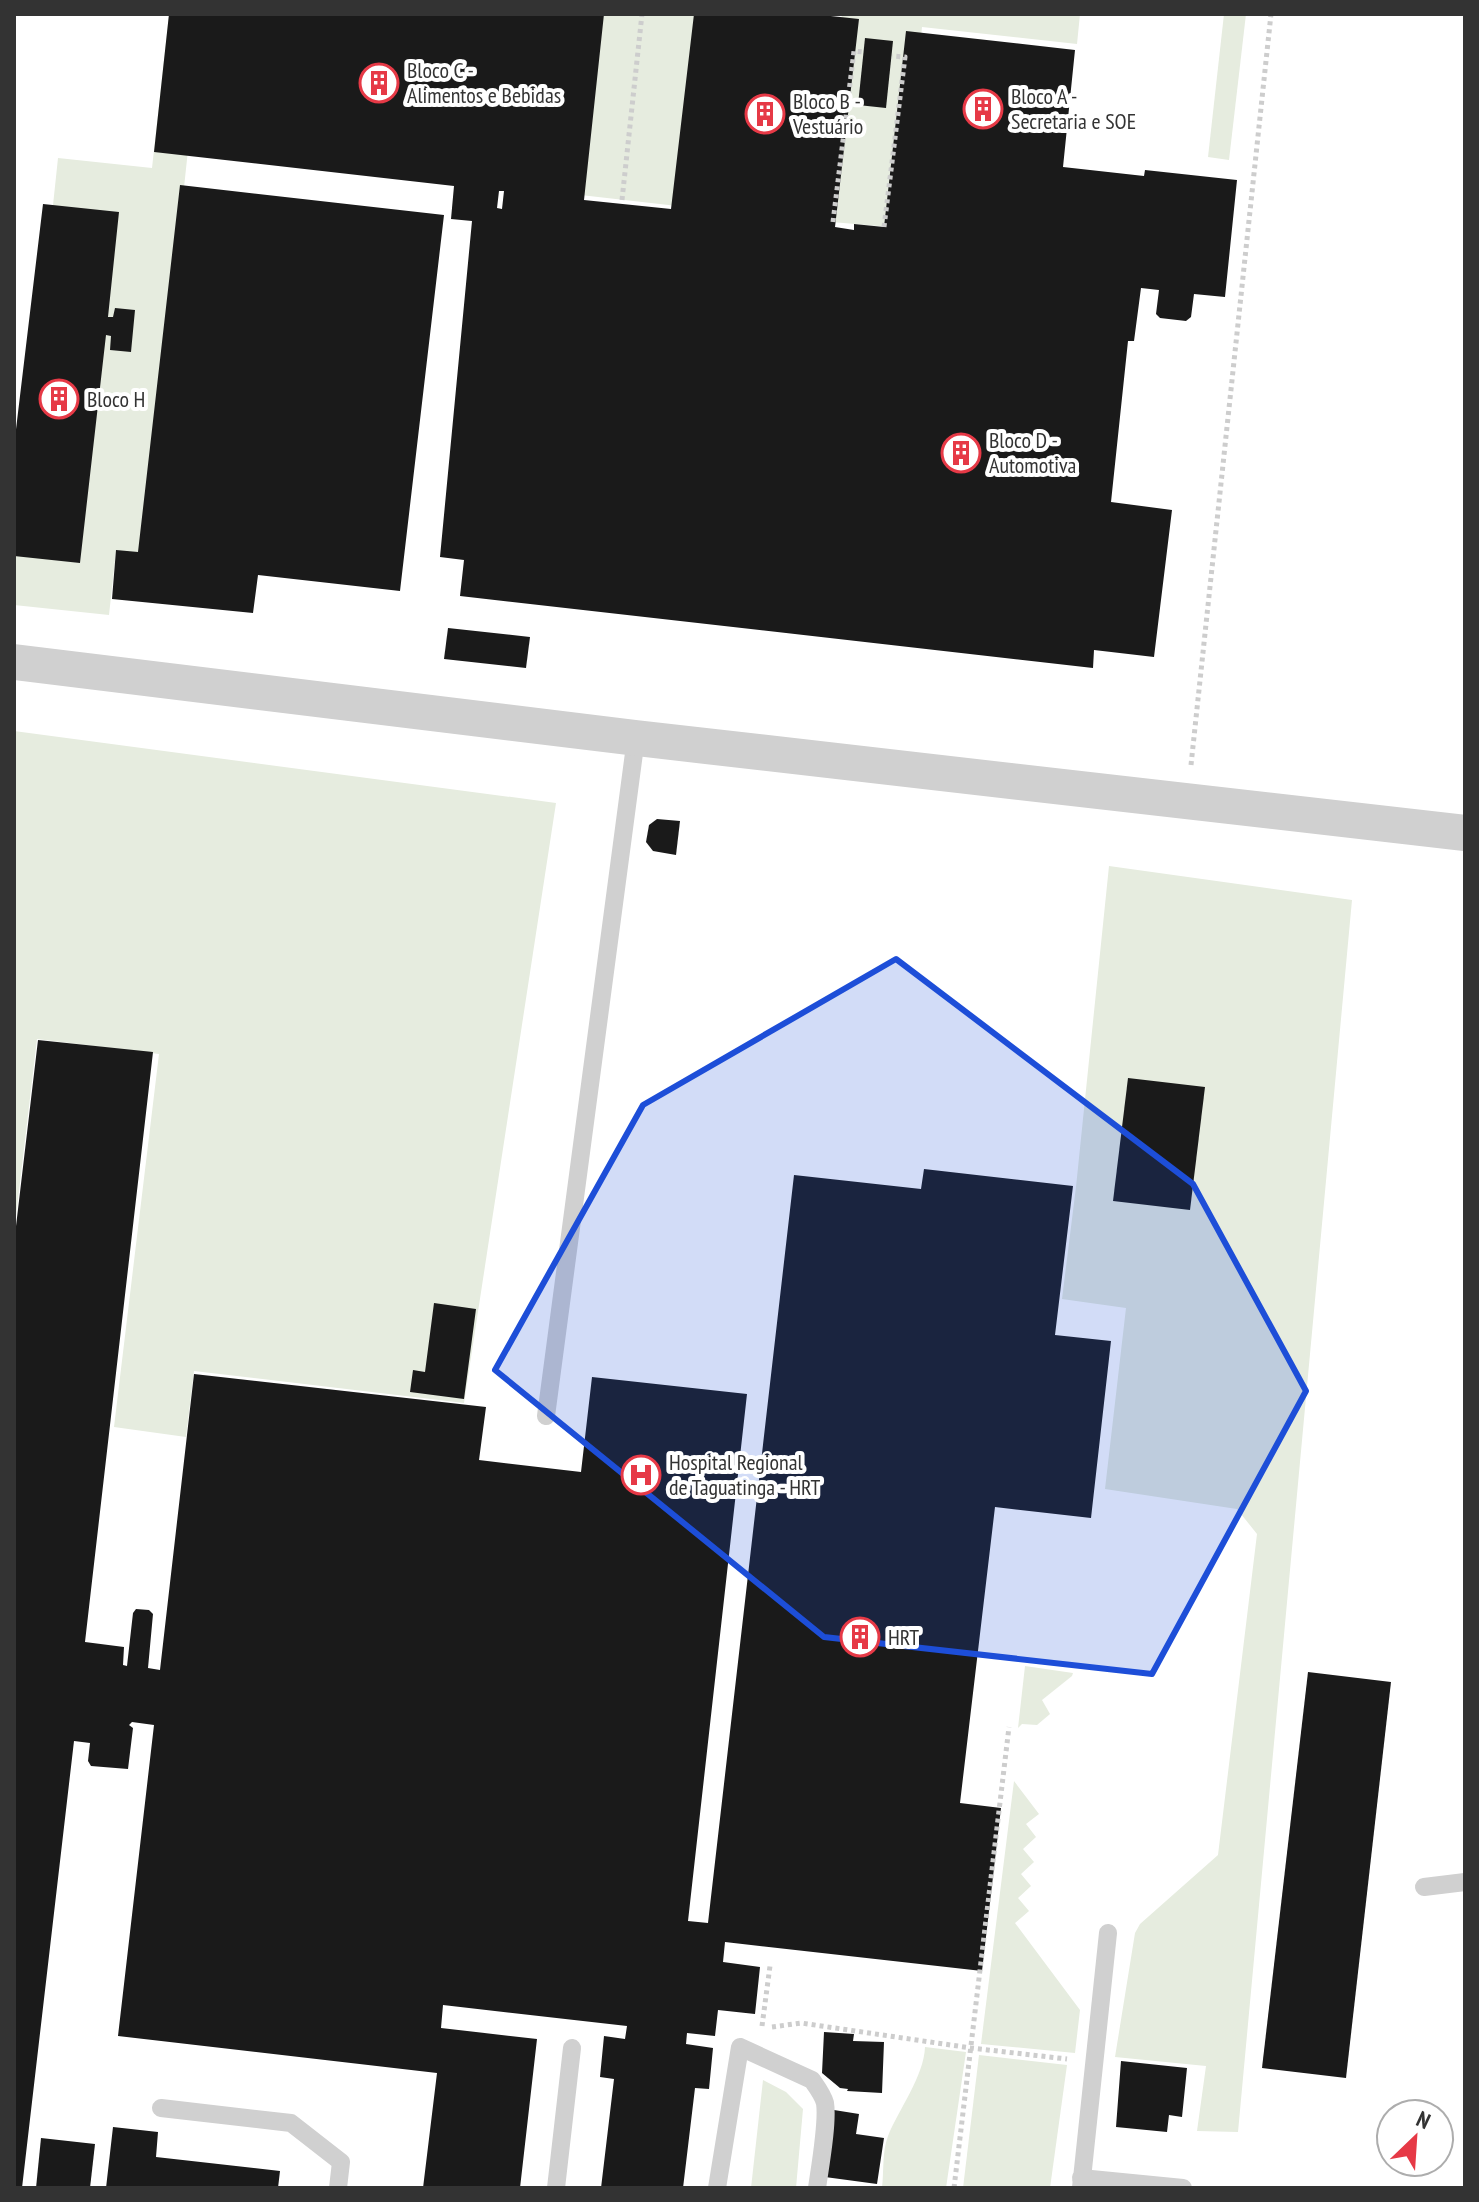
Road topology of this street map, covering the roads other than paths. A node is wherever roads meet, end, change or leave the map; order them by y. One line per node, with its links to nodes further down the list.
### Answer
1 (14, 662): 2 (street)
2 (636, 738): 3 (street); 4 (lane)
3 (1465, 833)
4 (546, 1416)
5 (1465, 1882): 6 (lane)
6 (1424, 1887)
7 (1108, 1933): 10 (lane)
8 (572, 2048): 12 (lane)
9 (161, 2108): 11 (lane)
10 (1081, 2183): 15 (lane)
11 (338, 2188)
12 (556, 2188)
13 (717, 2188): 14 (lane)
14 (817, 2188)
15 (1183, 2188)

